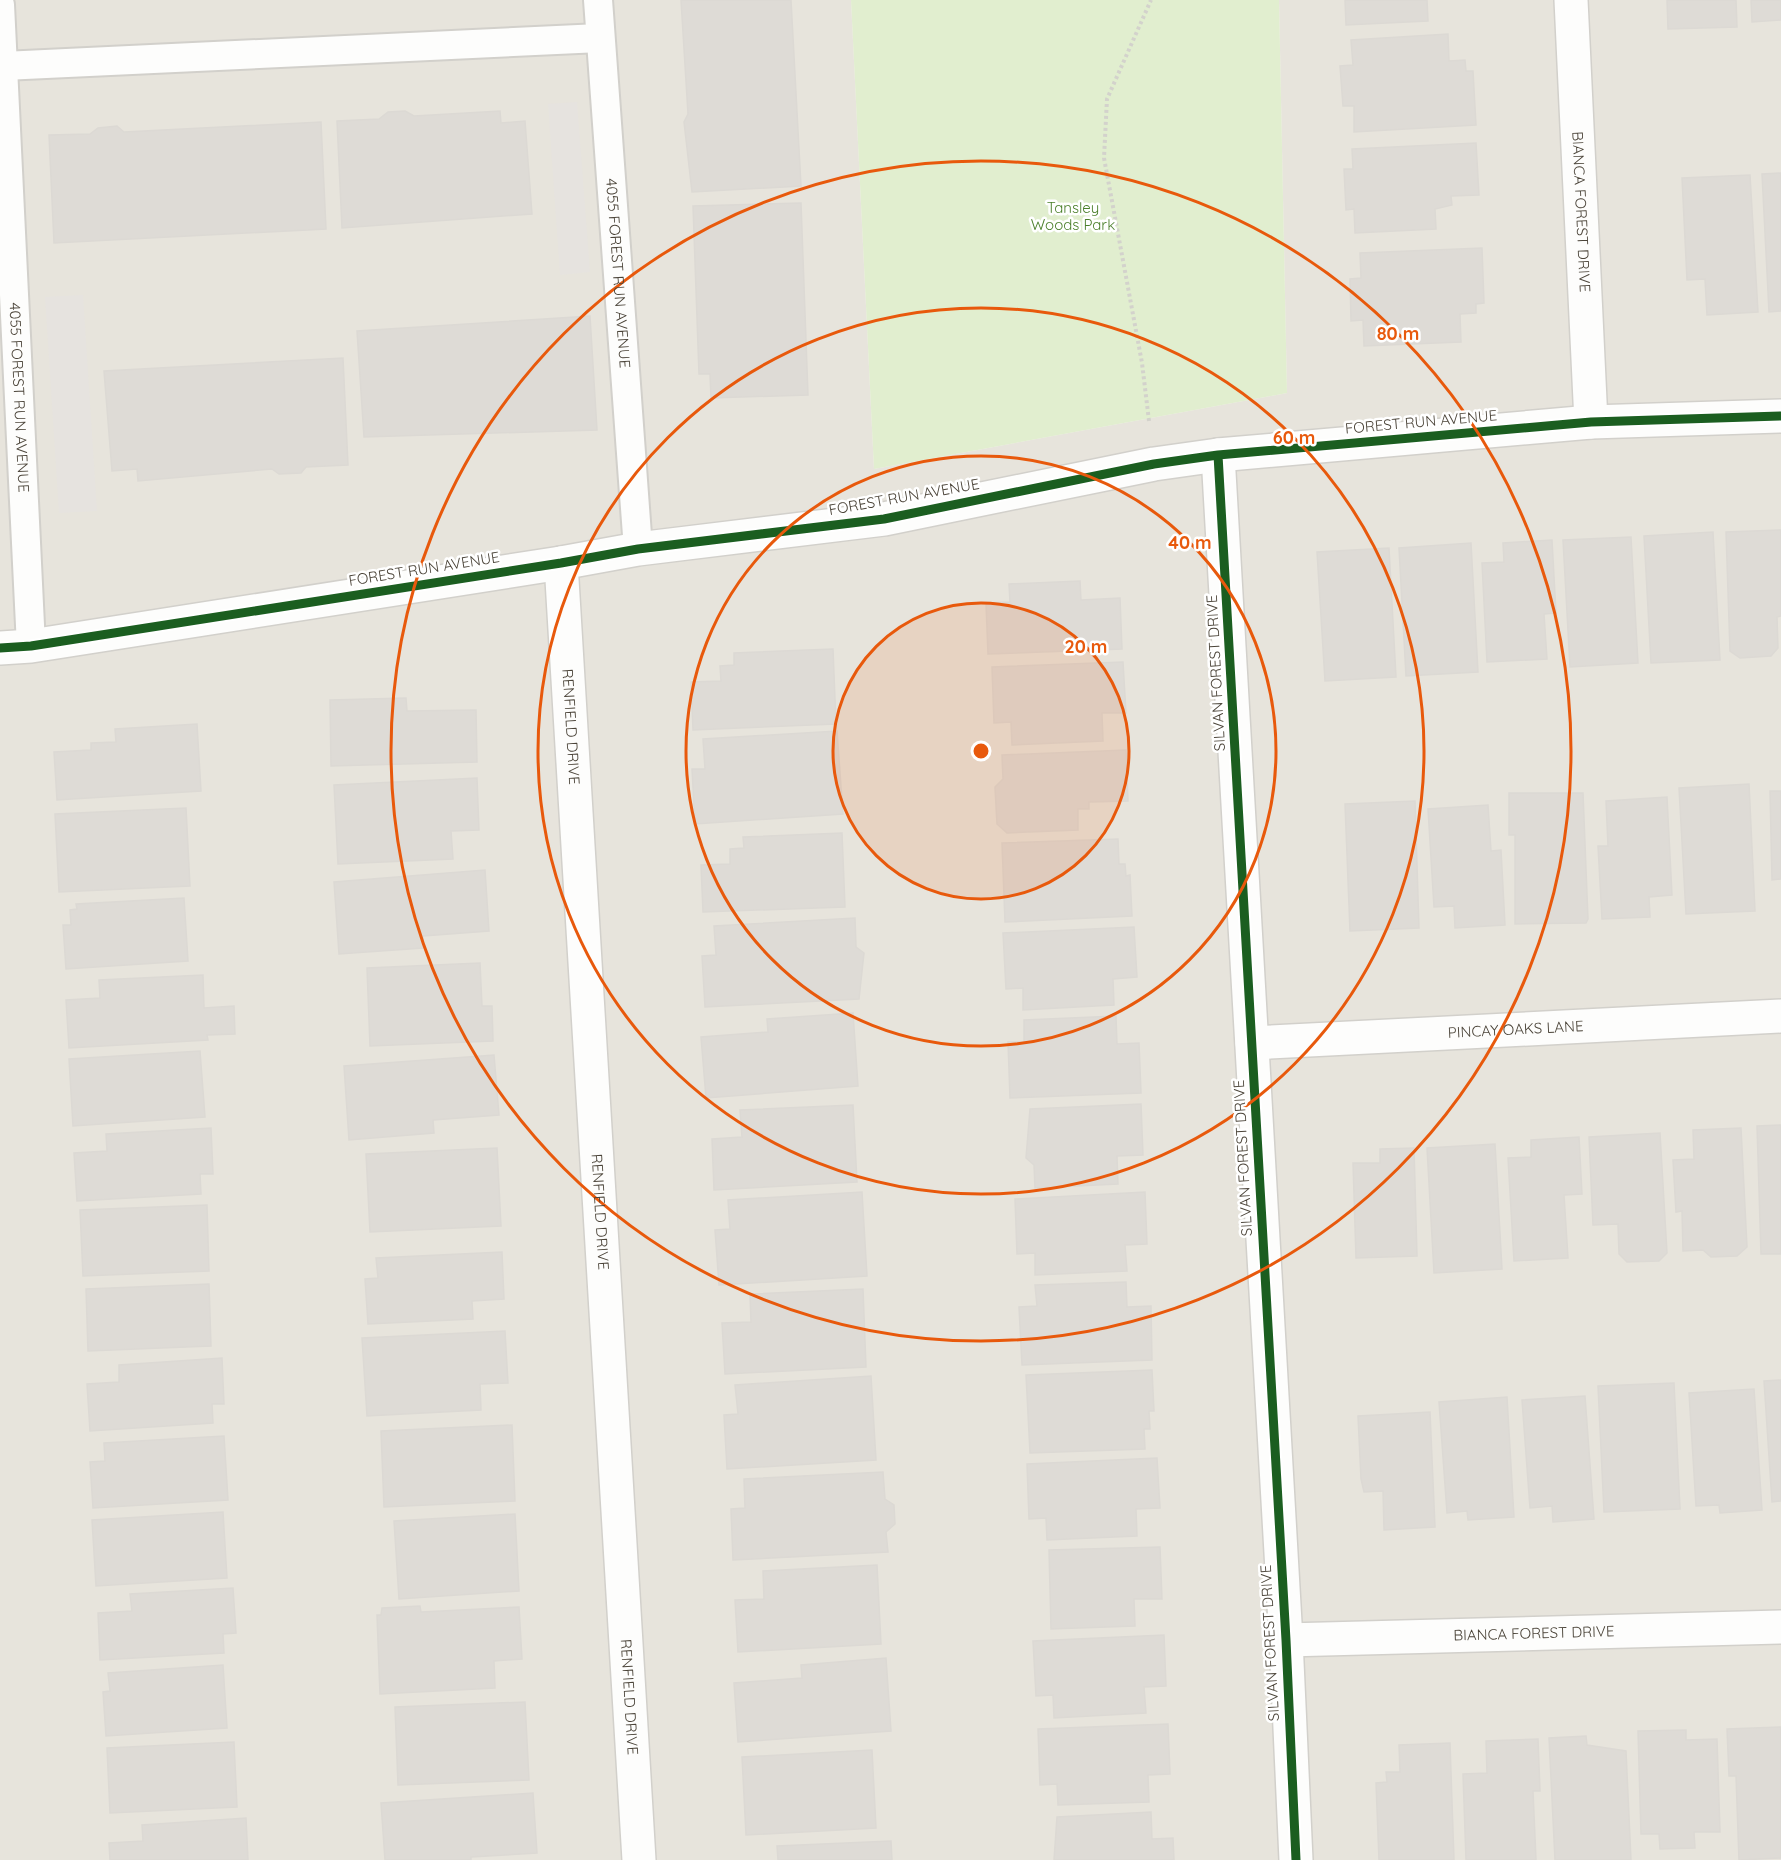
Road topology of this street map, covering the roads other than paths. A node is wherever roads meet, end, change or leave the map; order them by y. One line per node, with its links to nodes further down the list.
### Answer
1 (598, 0): 4 (lane, 4055 FOREST RUN AVENUE)
2 (1571, 0): 7 (street, BIANCA FOREST DRIVE)
3 (0, 4): 5 (lane, 4055 FOREST RUN AVENUE)
4 (600, 38): 5 (lane); 9 (lane, 4055 FOREST RUN AVENUE)
5 (3, 66): 11 (lane, 4055 FOREST RUN AVENUE)
6 (1781, 416): 7 (street, FOREST RUN AVENUE)
7 (1591, 422): 8 (street, FOREST RUN AVENUE)
8 (1218, 455): 9 (street, FOREST RUN AVENUE); 13 (street, SILVAN FOREST DRIVE)
9 (638, 549): 10 (street, FOREST RUN AVENUE)
10 (561, 563): 11 (street, FOREST RUN AVENUE); 16 (street, RENFIELD DRIVE)
11 (16, 647)
12 (1781, 1016): 13 (street, PINCAY OAKS LANE)
13 (1252, 1043): 15 (street, SILVAN FOREST DRIVE)
14 (1781, 1628): 15 (street, BIANCA FOREST DRIVE)
15 (1286, 1640): 17 (street, SILVAN FOREST DRIVE)
16 (639, 1860)
17 (1296, 1860)

